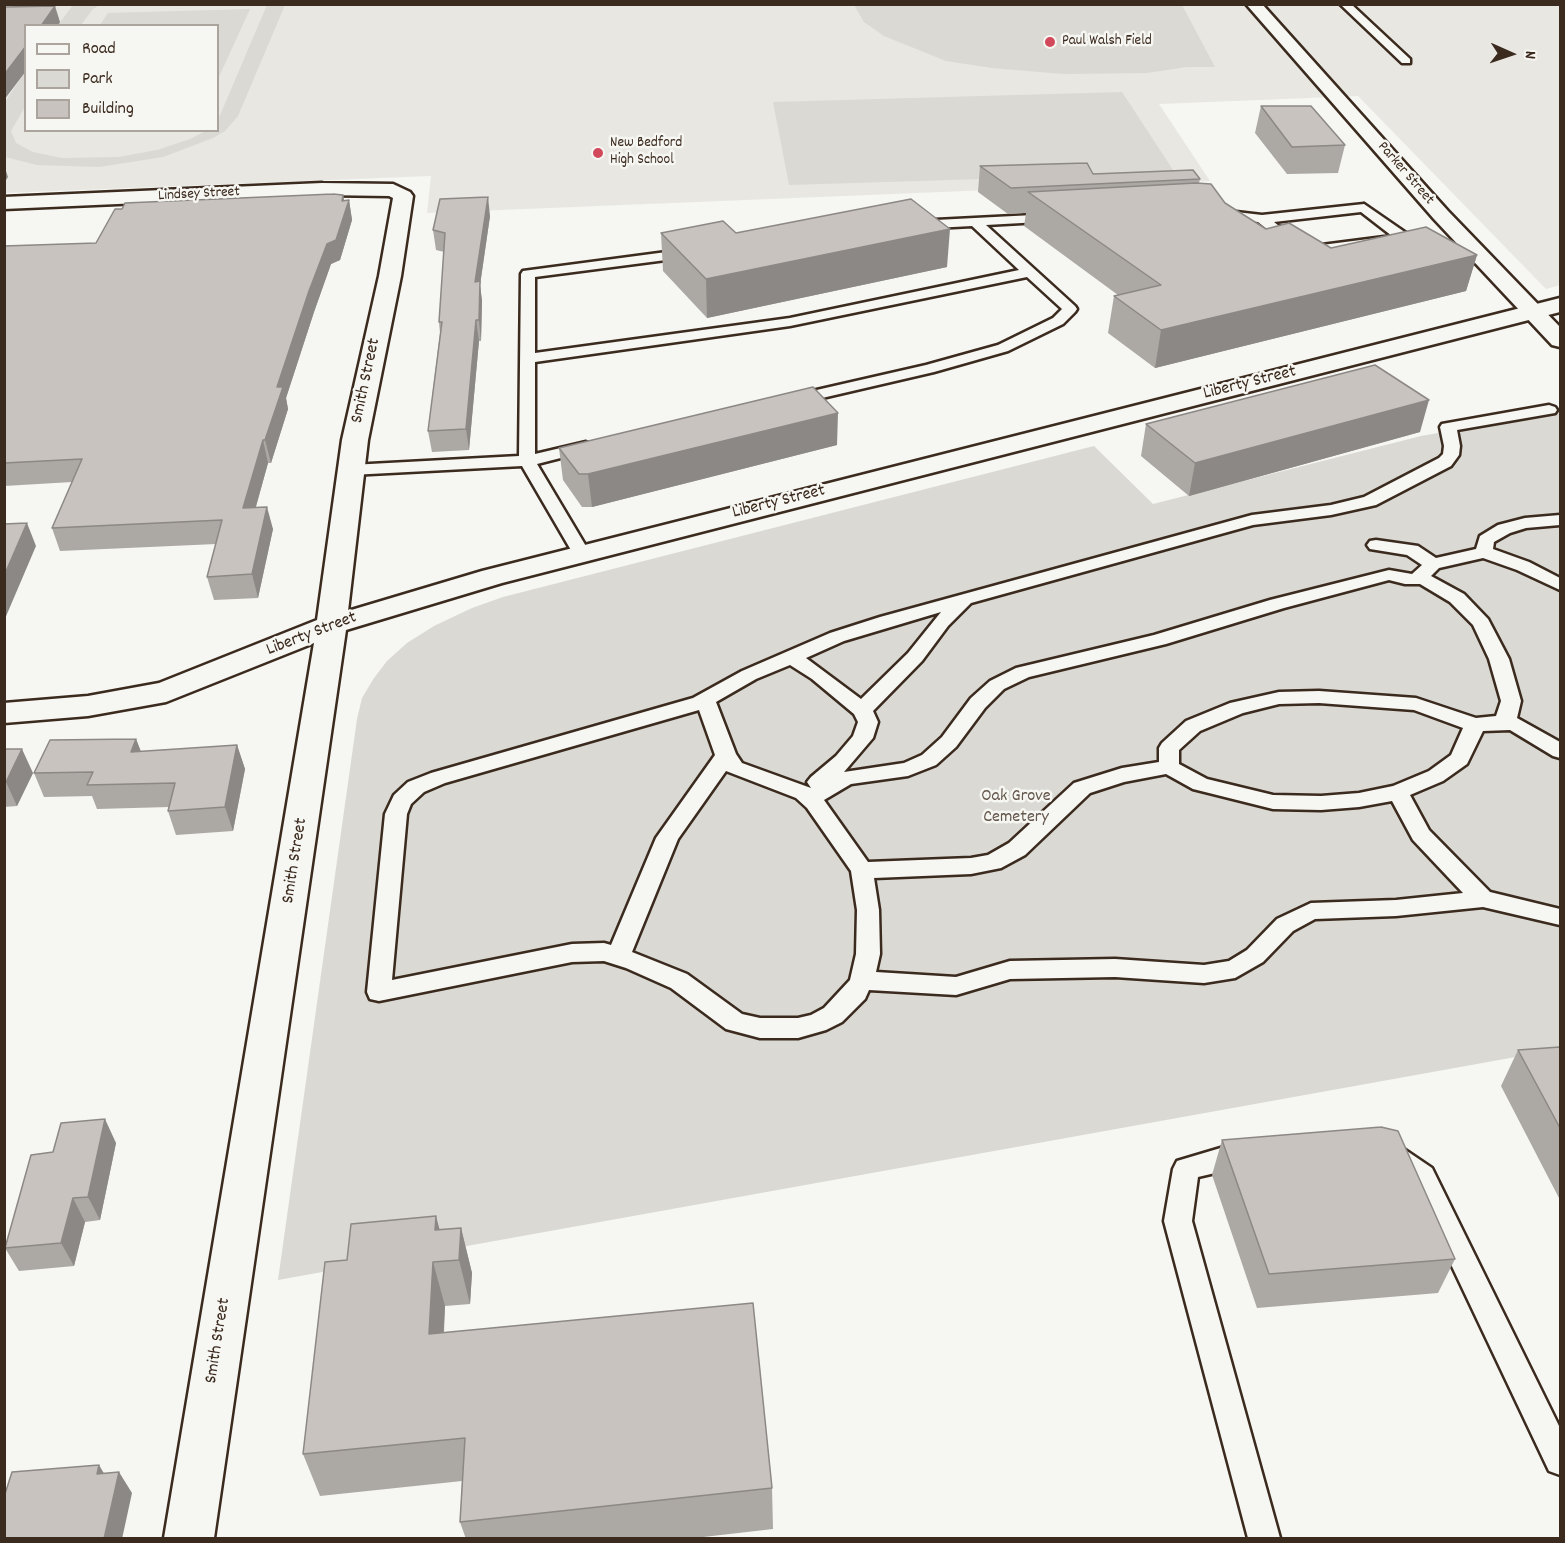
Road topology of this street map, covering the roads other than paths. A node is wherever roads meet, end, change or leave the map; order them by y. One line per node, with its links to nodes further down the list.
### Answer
1 (1253, 4): 14 (street, Parker Street)
2 (1345, 4): 3 (lane)
3 (1406, 61)
4 (393, 190): 5 (street, Lindsey Street); 21 (street, Smith Street)
5 (4, 203)
6 (1201, 212): 8 (lane)
7 (1071, 217): 9 (lane)
8 (1262, 219): 8 (lane)
9 (975, 222): 10 (lane); 12 (lane)
10 (904, 226)
11 (704, 251): 16 (lane)
12 (1029, 272): 16 (lane); 17 (lane)
13 (1560, 305): 14 (street, Liberty Street)
14 (1533, 312): 15 (street, Parker Street); 25 (street, Liberty Street)
15 (1560, 340)
16 (528, 358): 20 (lane)
17 (781, 403)
18 (1549, 410): 28 (lane)
19 (600, 444): 20 (lane)
20 (527, 461): 21 (lane); 25 (lane)
21 (351, 470): 29 (street, Smith Street)
22 (1560, 520): 24 (lane)
23 (1376, 545): 26 (lane)
24 (1484, 552): 26 (lane); 27 (lane)
25 (581, 554): 29 (street, Liberty Street)
26 (1426, 570): 34 (lane); 40 (lane)
27 (1560, 585)
28 (966, 599): 30 (lane); 32 (lane)
29 (332, 625): 33 (street, Liberty Street); 49 (street, Smith Street)
30 (791, 657): 31 (lane); 32 (lane)
31 (705, 700): 37 (lane); 44 (lane)
32 (862, 710): 40 (lane)
33 (4, 713)
34 (1502, 722): 35 (lane); 36 (lane)
35 (1475, 726): 38 (lane); 39 (lane)
36 (1560, 751)
37 (726, 756): 40 (lane); 44 (lane)
38 (1169, 767): 39 (lane); 41 (lane)
39 (1398, 792): 42 (lane)
40 (807, 795): 41 (lane)
41 (862, 870): 45 (lane)
42 (1483, 899): 43 (lane); 45 (lane)
43 (1560, 917)
44 (619, 955): 45 (lane)
45 (862, 980)
46 (1370, 1150): 48 (lane)
47 (1269, 1154): 50 (lane)
48 (1560, 1460)
49 (189, 1539)
50 (1264, 1539)

